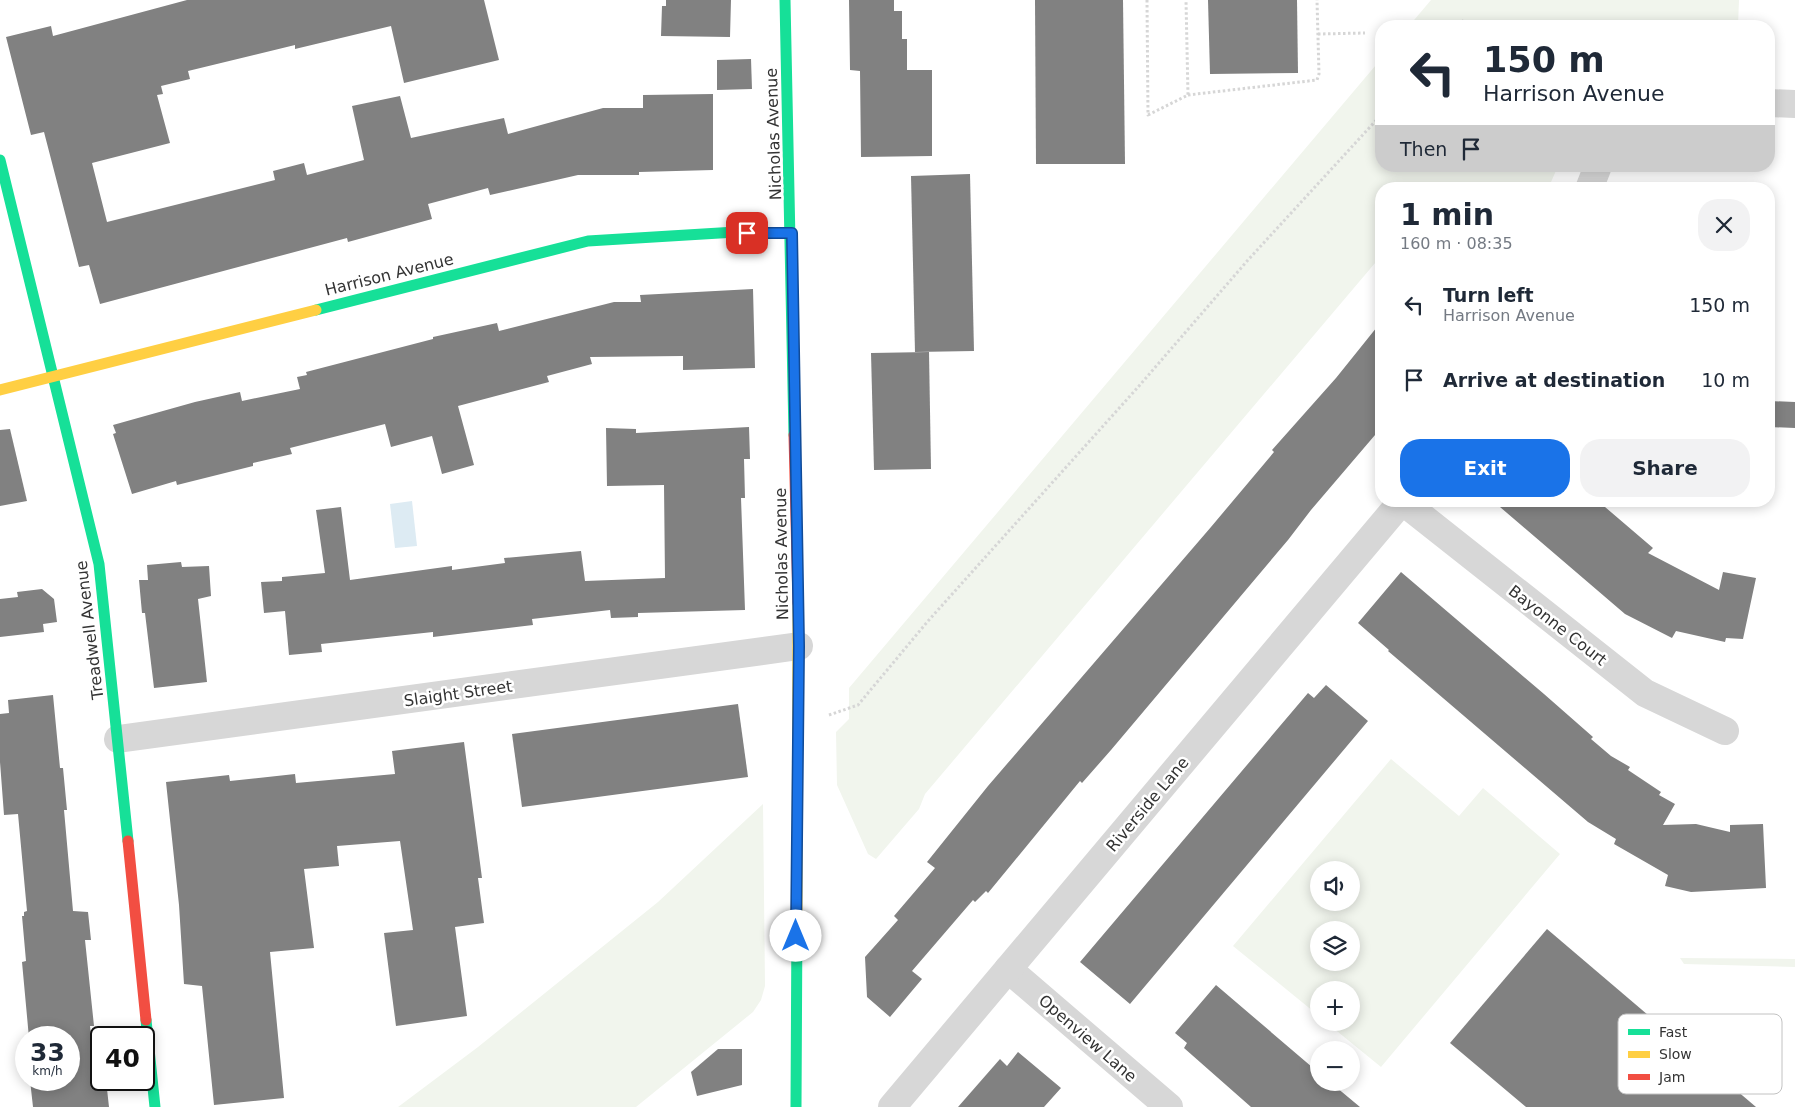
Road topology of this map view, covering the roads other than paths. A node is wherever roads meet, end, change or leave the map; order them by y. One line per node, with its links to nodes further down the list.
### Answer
1 (785, 0): 5 (street, Nicholas Avenue)
2 (1775, 103): 3 (street)
3 (1795, 104)
4 (0, 160): 6 (street, Treadwell Avenue)
5 (792, 233): 6 (street, Harrison Avenue); 10 (street, Nicholas Avenue)
6 (54, 376): 7 (street, Harrison Avenue); 12 (street, Treadwell Avenue)
7 (0, 390)
8 (1397, 507): 13 (street, Riverside Lane)
9 (1410, 507): 11 (street, Bayonne Court)
10 (799, 646): 12 (street, Slaight Street); 15 (street, Nicholas Avenue)
11 (1725, 730)
12 (118, 739): 14 (street, Treadwell Avenue)
13 (1008, 969): 16 (street, Riverside Lane); 17 (street, Openview Lane)
14 (155, 1107)
15 (796, 1107)
16 (892, 1107)
17 (1168, 1107)

